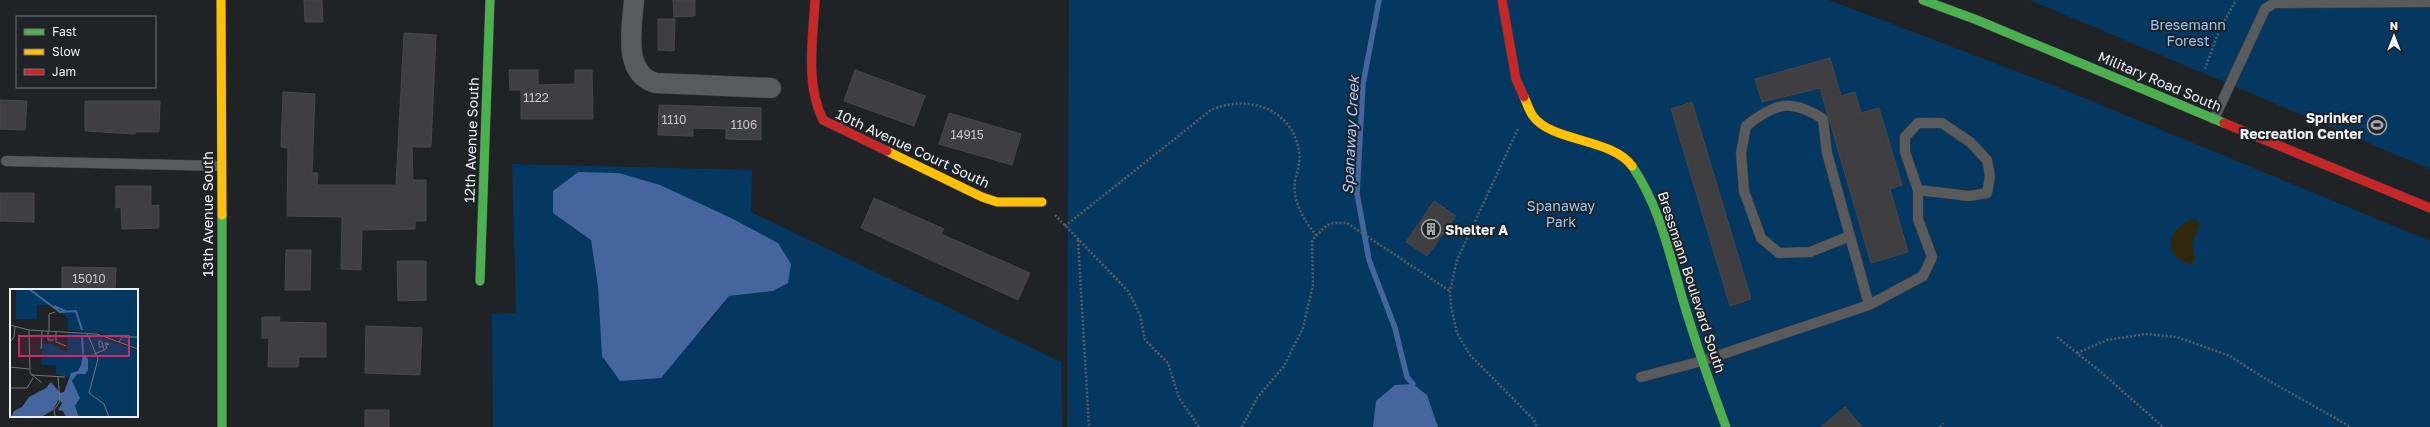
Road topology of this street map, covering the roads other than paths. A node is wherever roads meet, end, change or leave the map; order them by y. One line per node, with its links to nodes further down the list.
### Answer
1 (221, 0): 11 (street, 13th Avenue South)
2 (490, 0): 16 (street, 12th Avenue South)
3 (634, 0): 8 (street)
4 (815, 0): 13 (street, 10th Avenue Court South)
5 (1502, 0): 18 (street, Bressmann Boulevard South)
6 (1923, 0): 9 (street, Military Road South)
7 (2430, 2): 9 (lane)
8 (771, 88)
9 (2214, 119): 14 (street, Military Road South)
10 (6, 161): 11 (lane)
11 (221, 166): 20 (street, 13th Avenue South)
12 (1918, 190): 12 (lane); 17 (lane)
13 (1042, 202)
14 (2430, 208)
15 (1850, 236): 15 (lane); 17 (lane)
16 (480, 281)
17 (1869, 305): 18 (lane)
18 (1702, 361): 19 (lane); 21 (street, Bressmann Boulevard South)
19 (1641, 377)
20 (222, 427)
21 (1726, 427)

